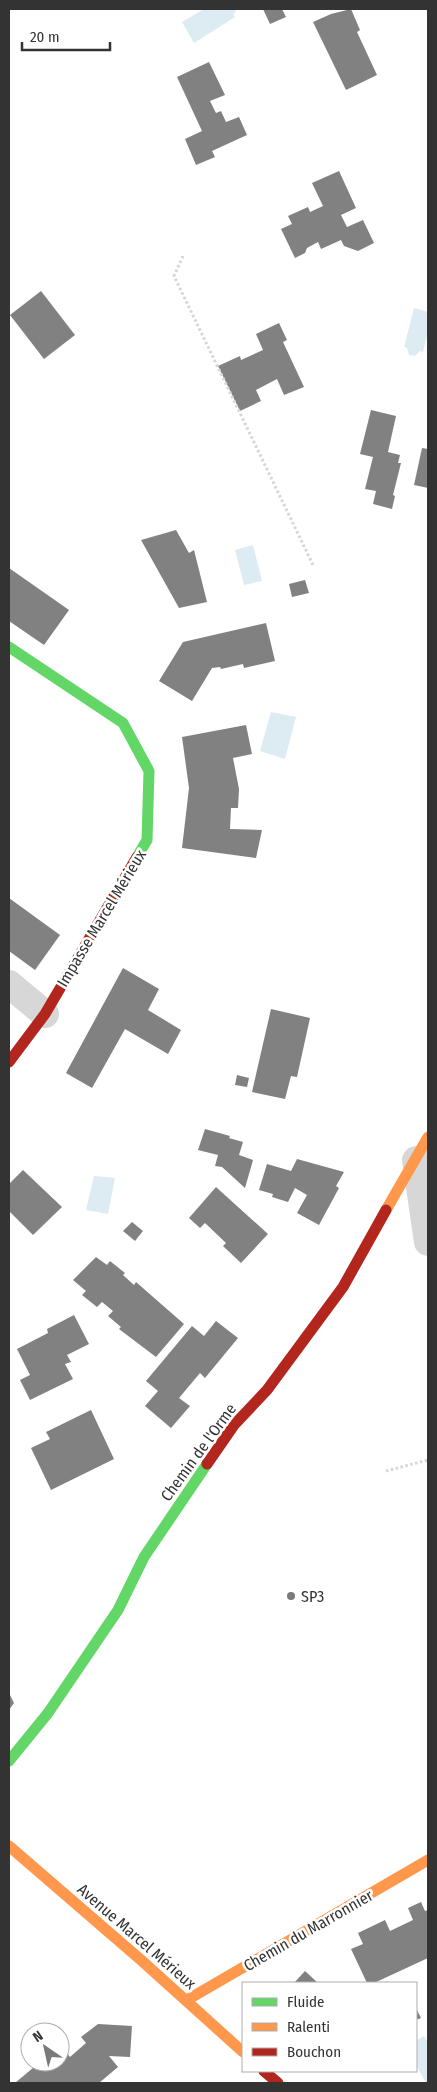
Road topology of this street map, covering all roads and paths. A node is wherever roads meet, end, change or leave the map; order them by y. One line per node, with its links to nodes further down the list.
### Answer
1 (183, 256): 2 (path)
2 (314, 567)
3 (9, 647): 5 (street, Impasse Marcel Mérieux)
4 (9, 984): 5 (street)
5 (45, 1014): 6 (street, Impasse Marcel Mérieux)
6 (9, 1062)
7 (422, 1148): 8 (street); 11 (street, Chemin de l'Orme)
8 (428, 1242)
9 (428, 1460): 10 (path)
10 (386, 1471)
11 (9, 1761)
12 (9, 1846): 14 (street, Avenue Marcel Mérieux)
13 (428, 1860): 14 (street, Chemin du Marronnier)
14 (187, 2000): 15 (street, Avenue Marcel Mérieux)
15 (242, 2051)
16 (265, 2072): 17 (street)
17 (278, 2083)

